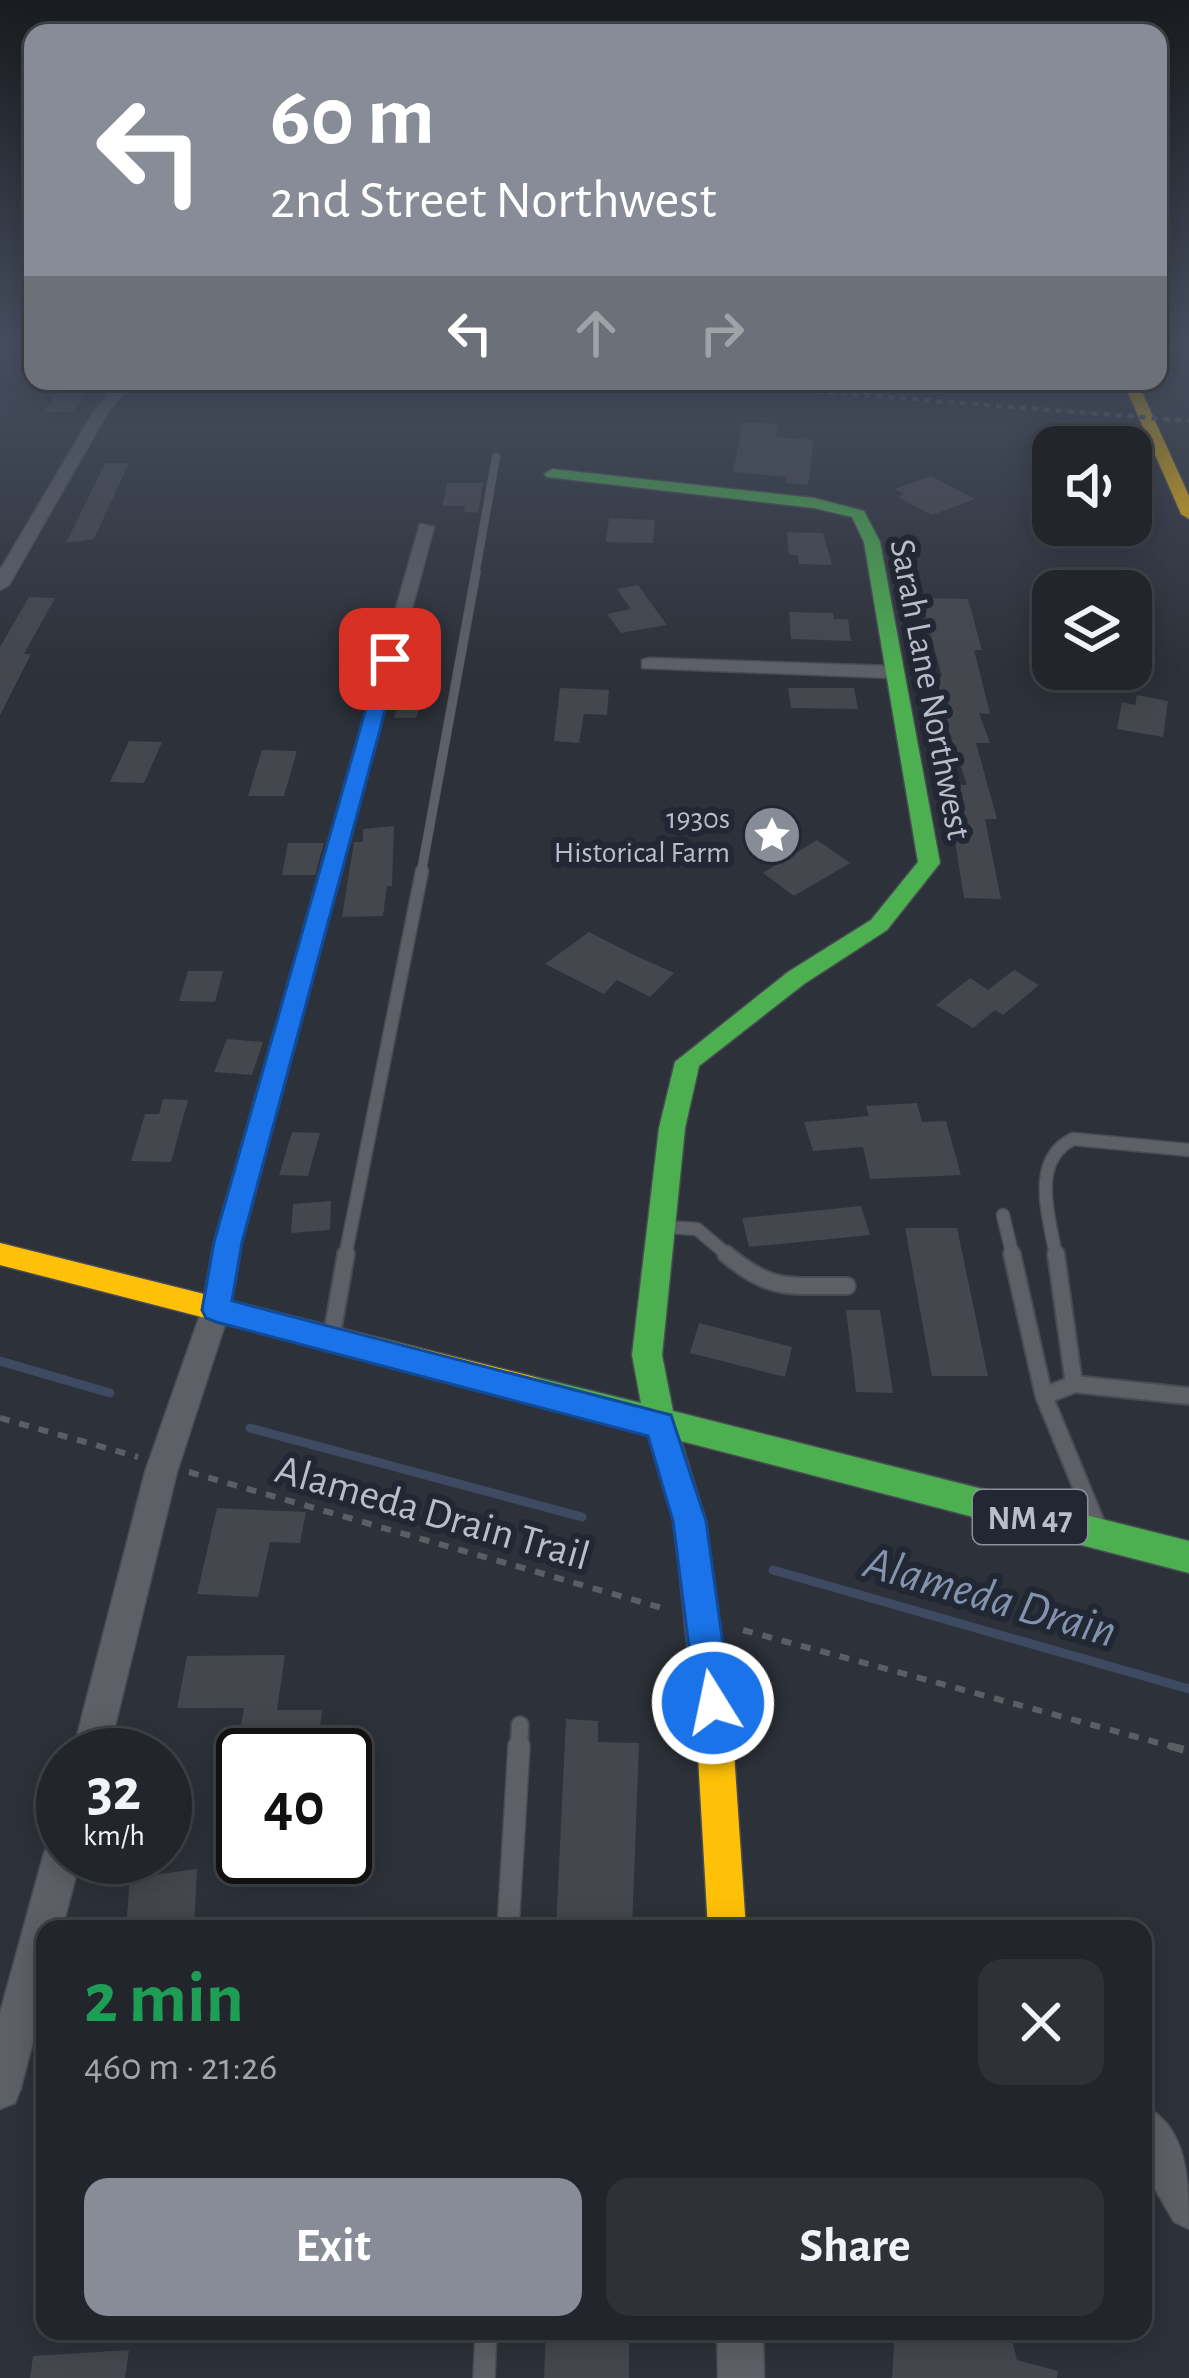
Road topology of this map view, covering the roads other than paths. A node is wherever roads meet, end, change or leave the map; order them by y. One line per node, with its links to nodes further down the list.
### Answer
1 (78, 451): 7 (street)
2 (1161, 451): 5 (street)
3 (496, 457): 16 (lane)
4 (552, 474): 9 (street, Sarah Lane Northwest)
5 (1189, 514)
6 (426, 526): 15 (street)
7 (0, 585)
8 (649, 664): 9 (street)
9 (892, 672): 12 (street, Sarah Lane Northwest)
10 (1189, 1150): 17 (lane)
11 (1004, 1215): 18 (lane)
12 (661, 1227): 14 (lane); 20 (street, Sarah Lane Northwest)
13 (0, 1254): 15 (street, NM 47)
14 (848, 1286)
15 (216, 1310): 16 (street, NM 47); 24 (street)
16 (331, 1339): 20 (street, NM 47)
17 (1074, 1384): 18 (lane); 19 (lane)
18 (1044, 1396): 21 (lane)
19 (1189, 1396)
20 (660, 1425): 21 (street, NM 47); 28 (street, Sarah Lane Northwest)
21 (1102, 1535): 22 (street, NM 47)
22 (1189, 1557)
23 (520, 1725): 27 (lane)
24 (97, 1728)
25 (55, 1884): 26 (street)
26 (45, 1920)
27 (509, 1920)
28 (726, 1920)
29 (36, 1954): 30 (street)
30 (0, 2088)
31 (1152, 2140): 32 (street)
32 (1189, 2207)
33 (486, 2340): 35 (lane)
34 (740, 2340): 36 (street)
35 (484, 2378)
36 (741, 2378)

